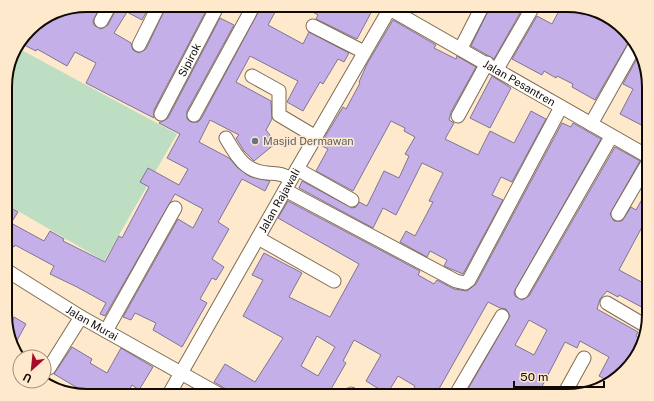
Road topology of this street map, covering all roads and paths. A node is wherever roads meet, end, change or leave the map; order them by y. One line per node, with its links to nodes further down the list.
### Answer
1 (106, 12): 9 (street)
2 (156, 12): 11 (street)
3 (214, 12): 18 (street, Sipirok)
4 (250, 12): 19 (street)
5 (385, 12): 14 (street, Jalan Rajawali)
6 (398, 12): 12 (street, Jalan Pesantren)
7 (479, 12): 12 (street)
8 (529, 12): 15 (street)
9 (101, 21)
10 (313, 26): 14 (street)
11 (139, 45)
12 (461, 48): 15 (street, Jalan Pesantren)
13 (632, 51): 21 (street)
14 (364, 52): 22 (street, Jalan Rajawali)
15 (492, 66): 17 (street, Jalan Pesantren); 20 (street)
16 (252, 76): 22 (street)
17 (561, 106): 21 (street, Jalan Pesantren); 27 (street)
18 (162, 114)
19 (194, 115)
20 (458, 116)
21 (591, 124): 23 (street, Jalan Pesantren)
22 (316, 137): 27 (street, Jalan Rajawali)
23 (611, 137): 25 (street, Jalan Pesantren); 34 (street)
24 (226, 138): 27 (street)
25 (642, 153)
26 (642, 173): 30 (street)
27 (291, 179): 28 (street); 31 (street, Jalan Rajawali)
28 (352, 200)
29 (174, 208): 39 (street)
30 (618, 214)
31 (258, 238): 33 (street); 42 (street, Jalan Rajawali)
32 (12, 274): 37 (street, Jalan Murai)
33 (334, 281)
34 (522, 292)
35 (607, 303): 38 (street)
36 (502, 316): 45 (street)
37 (81, 317): 39 (street, Jalan Murai); 41 (street)
38 (642, 323)
39 (106, 331): 42 (street, Jalan Murai)
40 (584, 358): 46 (street)
41 (52, 363)
42 (180, 373): 43 (street, Jalan Rajawali); 44 (street, Jalan Murai)
43 (172, 389)
44 (209, 389)
45 (459, 389)
46 (567, 389)

